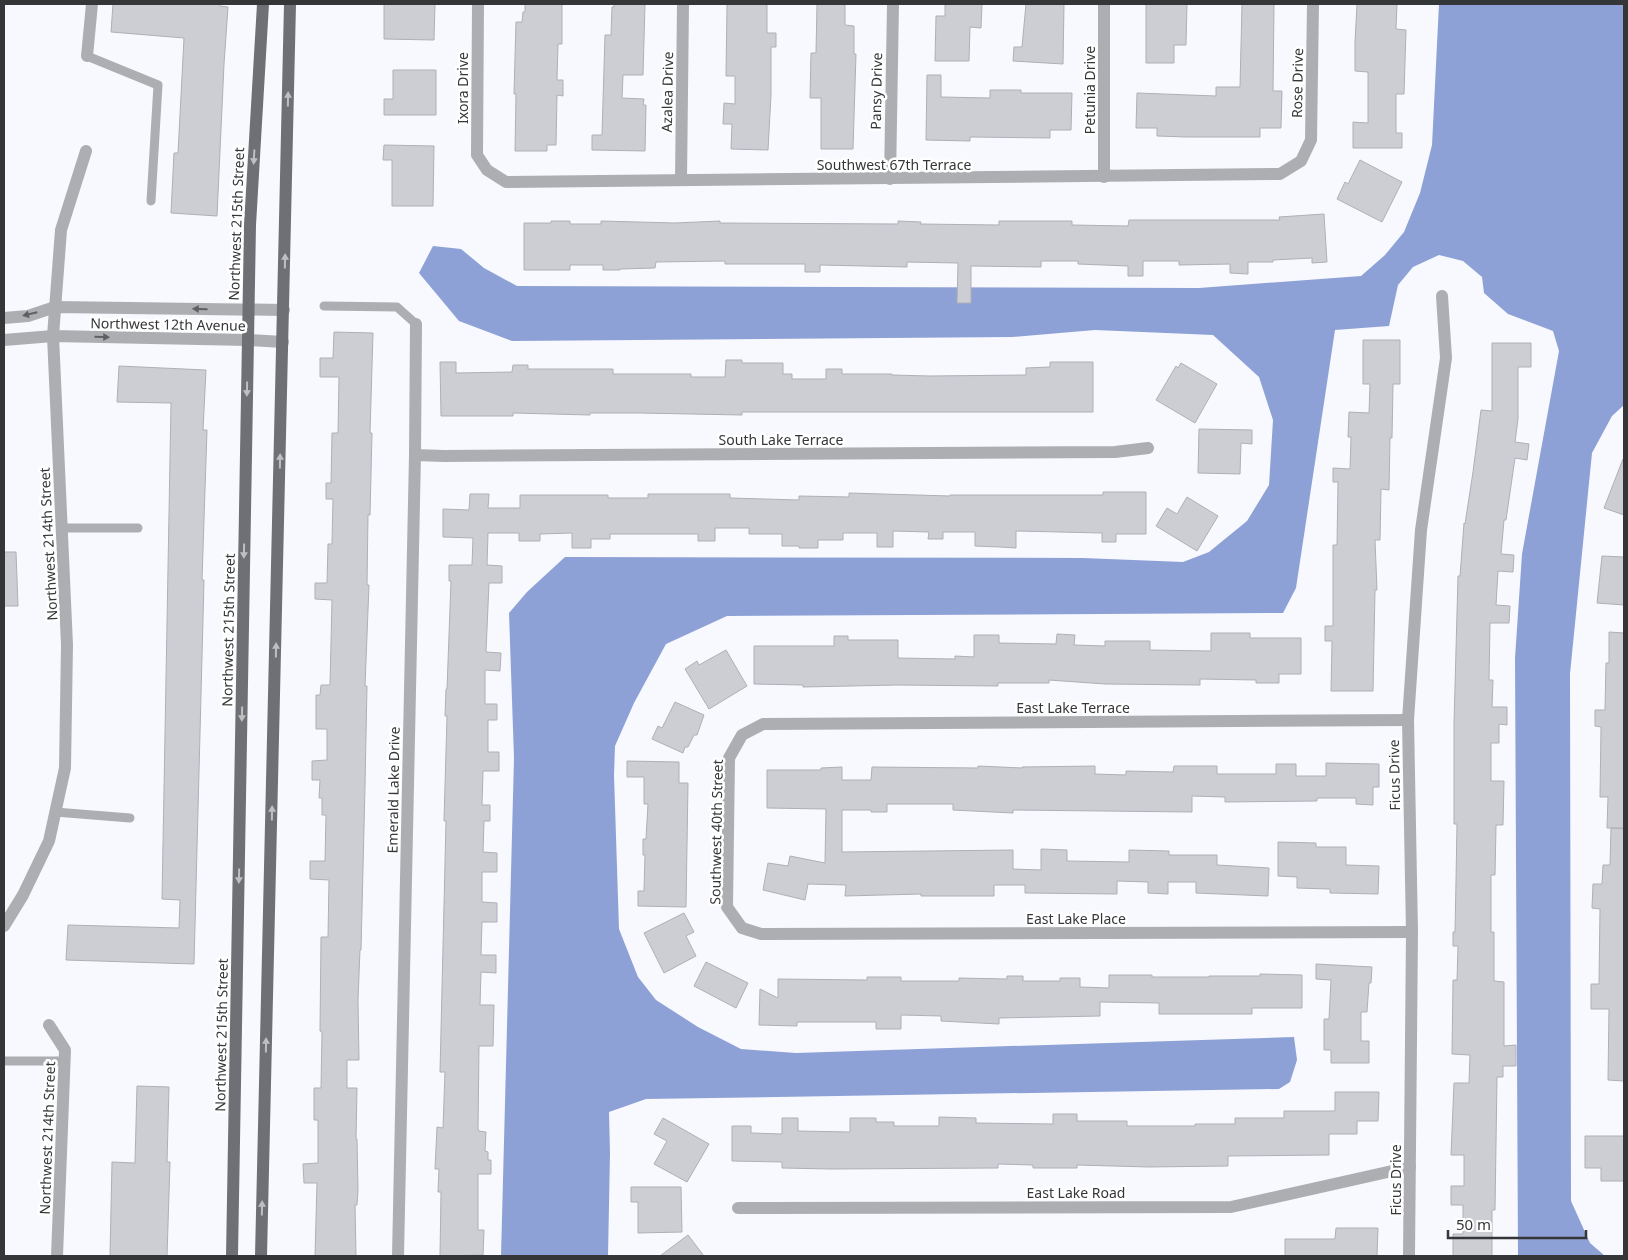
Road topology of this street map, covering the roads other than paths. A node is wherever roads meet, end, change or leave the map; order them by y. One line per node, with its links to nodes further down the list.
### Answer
1 (92, 4): 9 (street)
2 (262, 4): 20 (main road, Northwest 215th Street, one-way to 20)
3 (290, 4): 21 (main road, one-way to 3)
4 (478, 4): 12 (street, Ixora Drive)
5 (683, 4): 15 (street, Azalea Drive)
6 (892, 4): 14 (street, Pansy Drive)
7 (1104, 4): 13 (street, Petunia Drive)
8 (1313, 4): 11 (street, Rose Drive)
9 (87, 56): 16 (lane)
10 (86, 151): 19 (street, Northwest 214th Street)
11 (1301, 160): 13 (street, Southwest 67th Terrace)
12 (487, 170): 15 (street, Southwest 67th Terrace)
13 (1104, 176): 14 (street, Southwest 67th Terrace)
14 (890, 179): 15 (street, Southwest 67th Terrace)
15 (681, 180)
16 (151, 201)
17 (1442, 296): 32 (street, Ficus Drive)
18 (324, 306): 23 (lane)
19 (55, 307): 20 (street, Northwest 12th Avenue, one-way to 19); 22 (street, Northwest 12th Avenue, one-way to 22); 24 (street, Northwest 214th Street)
20 (248, 310): 21 (street, Northwest 12th Avenue); 26 (main road, Northwest 215th Street)
21 (284, 310): 27 (main road)
22 (4, 318)
23 (416, 324): 29 (street, Emerald Lake Drive)
24 (53, 336): 25 (street, Northwest 12th Avenue); 26 (street, Northwest 12th Avenue, one-way to 26); 30 (street, Northwest 214th Street)
25 (4, 340)
26 (248, 340): 27 (street, Northwest 12th Avenue); 45 (main road, Northwest 215th Street, one-way to 45)
27 (283, 342): 46 (main road, one-way to 27)
28 (1148, 448): 29 (street, South Lake Terrace)
29 (415, 455): 47 (street, Emerald Lake Drive)
30 (62, 528): 31 (lane); 34 (street, Northwest 214th Street)
31 (138, 528)
32 (1408, 720): 33 (street, East Lake Terrace); 38 (street, Ficus Drive)
33 (742, 735): 37 (street, Southwest 40th Street)
34 (55, 812): 35 (lane); 36 (street, Northwest 214th Street)
35 (130, 818)
36 (4, 926)
37 (742, 928): 38 (street, East Lake Place)
38 (1412, 932): 42 (street, Ficus Drive)
39 (49, 1025): 41 (street, Northwest 214th Street)
40 (4, 1061): 41 (lane)
41 (65, 1062): 44 (street, Northwest 214th Street)
42 (1410, 1167): 43 (street, East Lake Road); 48 (street, Ficus Drive)
43 (738, 1208)
44 (57, 1256)
45 (232, 1256)
46 (261, 1256)
47 (398, 1256)
48 (1409, 1256)

